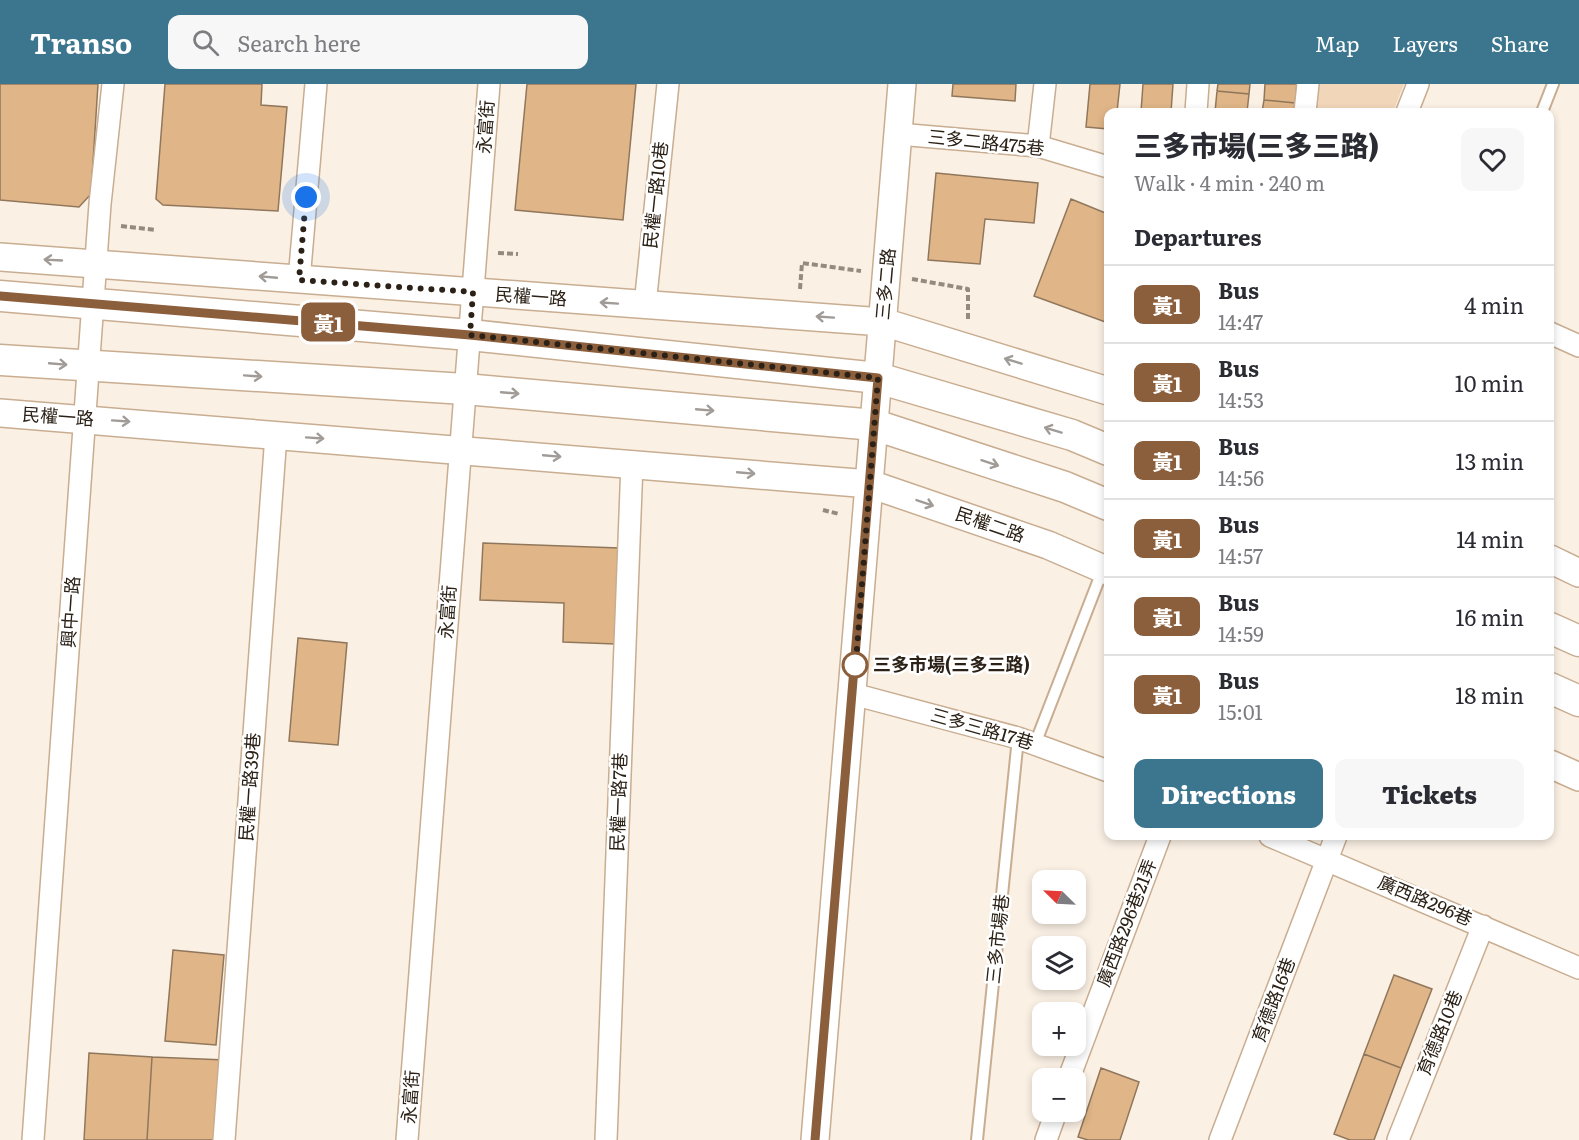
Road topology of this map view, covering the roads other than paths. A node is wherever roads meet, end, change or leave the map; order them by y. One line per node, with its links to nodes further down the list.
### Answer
1 (113, 84): 19 (street, 興中一路)
2 (316, 84): 20 (street)
3 (489, 84): 21 (street, 永富街)
4 (668, 84): 24 (street, 民權一路10巷)
5 (902, 84): 15 (street, 三多二路)
6 (1045, 84): 16 (street)
7 (1198, 84): 11 (street)
8 (1308, 84): 12 (street)
9 (1418, 84): 13 (street)
10 (1553, 84): 14 (lane)
11 (1196, 108)
12 (1305, 108)
13 (1409, 108)
14 (1544, 108)
15 (898, 134): 16 (street, 三多二路475巷); 25 (street, 三多二路)
16 (1038, 146): 17 (street, 三多二路475巷)
17 (1104, 166)
18 (0, 257): 19 (street, 民權一路, one-way to 18)
19 (96, 263): 20 (street, 民權一路, one-way to 19); 23 (street, 興中一路)
20 (299, 280): 21 (street, 民權一路)
21 (473, 292): 24 (street, 民權一路, one-way to 21); 26 (street, 永富街)
22 (0, 296): 23 (main road)
23 (93, 302): 26 (main road); 30 (street, 興中一路)
24 (645, 305): 25 (street, 民權一路, one-way to 24)
25 (883, 322): 31 (street, 三多二路); 33 (street, one-way to 25)
26 (470, 335): 31 (main road); 32 (street, 永富街)
27 (1554, 335): 28 (street)
28 (1579, 346)
29 (0, 360): 30 (main road, one-way to 30)
30 (89, 366): 32 (main road, one-way to 32); 35 (street, 興中一路)
31 (878, 378): 36 (street, 三多二路); 38 (main road, one-way to 31)
32 (465, 389): 36 (main road, one-way to 36); 39 (street, 永富街)
33 (1104, 390)
34 (0, 413): 35 (street, 民權一路)
35 (85, 418): 37 (street, 民權一路, one-way to 37); 64 (street, 興中一路)
36 (875, 425): 41 (street, 三多二路); 42 (main road, one-way to 42)
37 (276, 435): 39 (street, 民權一路, one-way to 39); 65 (street, 民權一路39巷)
38 (1104, 448)
39 (460, 449): 40 (street, 民權一路, one-way to 40); 66 (street, 永富街)
40 (632, 463): 41 (street, 民權一路, one-way to 41); 67 (street, 民權一路7巷)
41 (870, 484): 44 (street, 民權二路, one-way to 44); 50 (street, 三多二路)
42 (1104, 503)
43 (1554, 561): 45 (street)
44 (1104, 569)
45 (1579, 573)
46 (1104, 574): 52 (lane, 三多市場巷)
47 (1554, 630): 48 (main road)
48 (1579, 641)
49 (1554, 690): 51 (main road)
50 (853, 694): 52 (street, 三多三路17巷); 68 (street, 三多二路)
51 (1579, 700)
52 (1026, 741): 54 (street, 三多三路17巷); 69 (lane, 三多市場巷)
53 (1554, 766): 55 (street)
54 (1104, 770)
55 (1579, 777)
56 (1159, 840): 62 (street, 廣西路296巷21弄)
57 (1280, 840): 59 (street, 廣西路296巷)
58 (1334, 840): 59 (street, 育德路16巷)
59 (1327, 860): 60 (street, 廣西路296巷); 71 (street, 育德路16巷)
60 (1483, 926): 61 (street, 廣西路296巷); 72 (street, 育德路10巷)
61 (1579, 968)
62 (1073, 1068)
63 (1052, 1122): 70 (street)
64 (33, 1140)
65 (224, 1140)
66 (407, 1140)
67 (606, 1140)
68 (815, 1140)
69 (977, 1140)
70 (1046, 1140)
71 (1220, 1140)
72 (1398, 1140)

